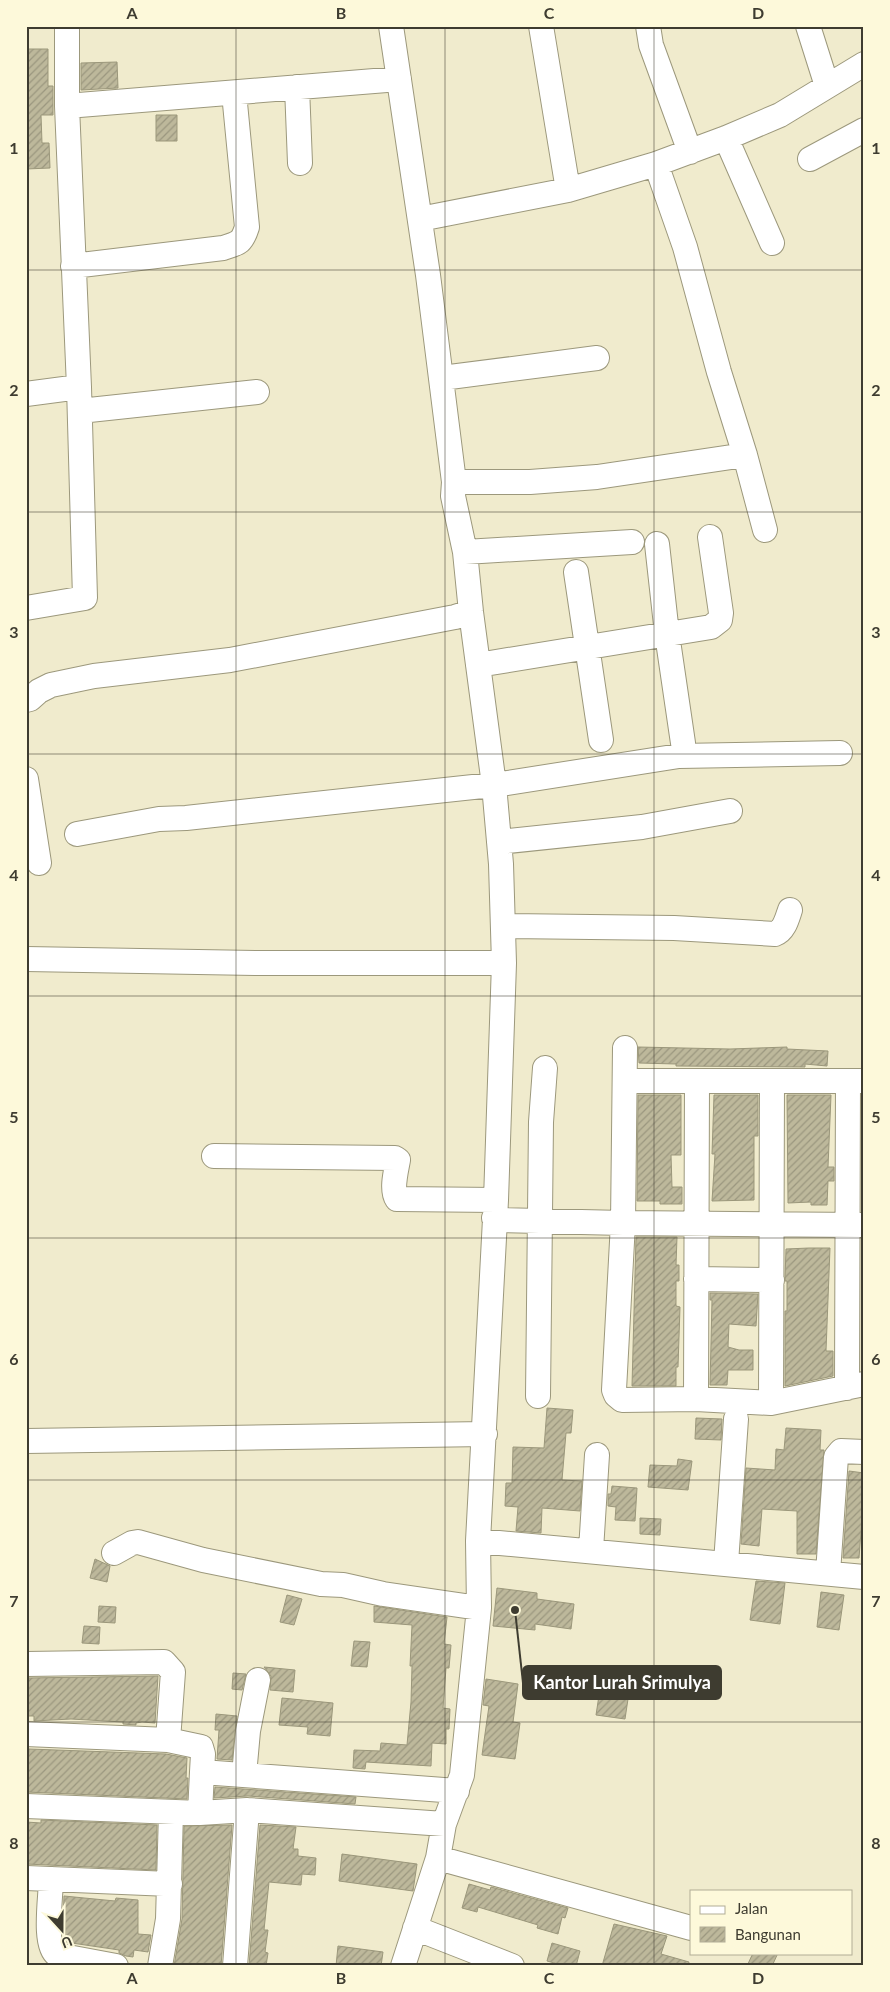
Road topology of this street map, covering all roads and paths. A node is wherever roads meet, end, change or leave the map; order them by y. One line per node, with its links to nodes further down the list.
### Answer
1 (66, 26): 11 (street)
2 (392, 26): 7 (street)
3 (541, 26): 18 (street)
4 (648, 26): 14 (street)
5 (808, 26): 8 (street)
6 (862, 68): 8 (street)
7 (399, 79): 9 (street); 19 (street)
8 (827, 86): 13 (street)
9 (297, 88): 10 (street); 16 (street)
10 (234, 93): 11 (street); 21 (street)
11 (67, 106): 21 (street)
12 (864, 130): 15 (street)
13 (726, 138): 14 (street); 20 (street)
14 (690, 152): 17 (street)
15 (810, 159)
16 (300, 163)
17 (656, 164): 18 (street); 28 (street)
18 (568, 190): 19 (street)
19 (420, 219): 23 (street)
20 (772, 243)
21 (73, 266): 24 (street)
22 (597, 358): 23 (street)
23 (450, 377): 29 (street)
24 (79, 387): 26 (street); 27 (street)
25 (257, 392): 27 (street)
26 (26, 394)
27 (80, 411): 36 (street)
28 (746, 455): 29 (street); 30 (street)
29 (454, 482): 34 (street)
30 (765, 530)
31 (710, 538): 38 (street)
32 (632, 542): 34 (street)
33 (657, 544): 38 (street)
34 (465, 552): 37 (street)
35 (576, 572): 39 (street)
36 (26, 608)
37 (463, 614): 40 (street); 41 (street)
38 (667, 634): 39 (street); 43 (street)
39 (586, 648): 40 (street); 42 (street)
40 (478, 666): 46 (street)
41 (26, 700)
42 (601, 740)
43 (683, 743)
44 (840, 753): 46 (street)
45 (26, 779): 50 (street)
46 (495, 785): 48 (street); 49 (street)
47 (730, 811): 49 (street)
48 (77, 834)
49 (511, 841): 52 (street)
50 (39, 863)
51 (790, 910): 52 (street)
52 (515, 926): 54 (street)
53 (26, 959): 54 (street)
54 (495, 963): 62 (street)
55 (625, 1048): 57 (street)
56 (544, 1068): 62 (street)
57 (625, 1081): 58 (street); 63 (street)
58 (697, 1081): 60 (street); 64 (street)
59 (856, 1081): 60 (street); 66 (street)
60 (772, 1082): 65 (street)
61 (214, 1156): 62 (street)
62 (511, 1215): 63 (street); 70 (street); 74 (street)
63 (623, 1223): 64 (street); 71 (street)
64 (696, 1224): 65 (street); 67 (street)
65 (772, 1224): 66 (street); 68 (street)
66 (856, 1225): 69 (street)
67 (696, 1279): 68 (street); 71 (street)
68 (772, 1280): 72 (street)
69 (856, 1386): 72 (street)
70 (538, 1396)
71 (696, 1399): 72 (street)
72 (772, 1403)
73 (736, 1420): 81 (street)
74 (485, 1434): 75 (street); 78 (street)
75 (26, 1440)
76 (864, 1452): 82 (street)
77 (597, 1456): 79 (street)
78 (487, 1541): 79 (street); 84 (street)
79 (591, 1550): 81 (street)
80 (114, 1553): 84 (street)
81 (726, 1563): 82 (street)
82 (828, 1573): 83 (street)
83 (864, 1576)
84 (479, 1608): 91 (street)
85 (26, 1664): 88 (street)
86 (258, 1680): 90 (street)
87 (26, 1734): 88 (street)
88 (168, 1740): 89 (street)
89 (202, 1772): 90 (street); 95 (street)
90 (244, 1775): 91 (street)
91 (457, 1791): 96 (street)
92 (26, 1806): 94 (street)
93 (247, 1810): 95 (street); 96 (street); 105 (street)
94 (171, 1812): 95 (street); 100 (street)
95 (200, 1813)
96 (444, 1824): 97 (street)
97 (449, 1861): 101 (street); 102 (street)
98 (26, 1878): 99 (street)
99 (52, 1880): 100 (street); 103 (street)
100 (170, 1884): 104 (street)
101 (690, 1928)
102 (424, 1931): 106 (street); 107 (street)
103 (116, 1966)
104 (160, 1966)
105 (235, 1966)
106 (403, 1966)
107 (512, 1966)

